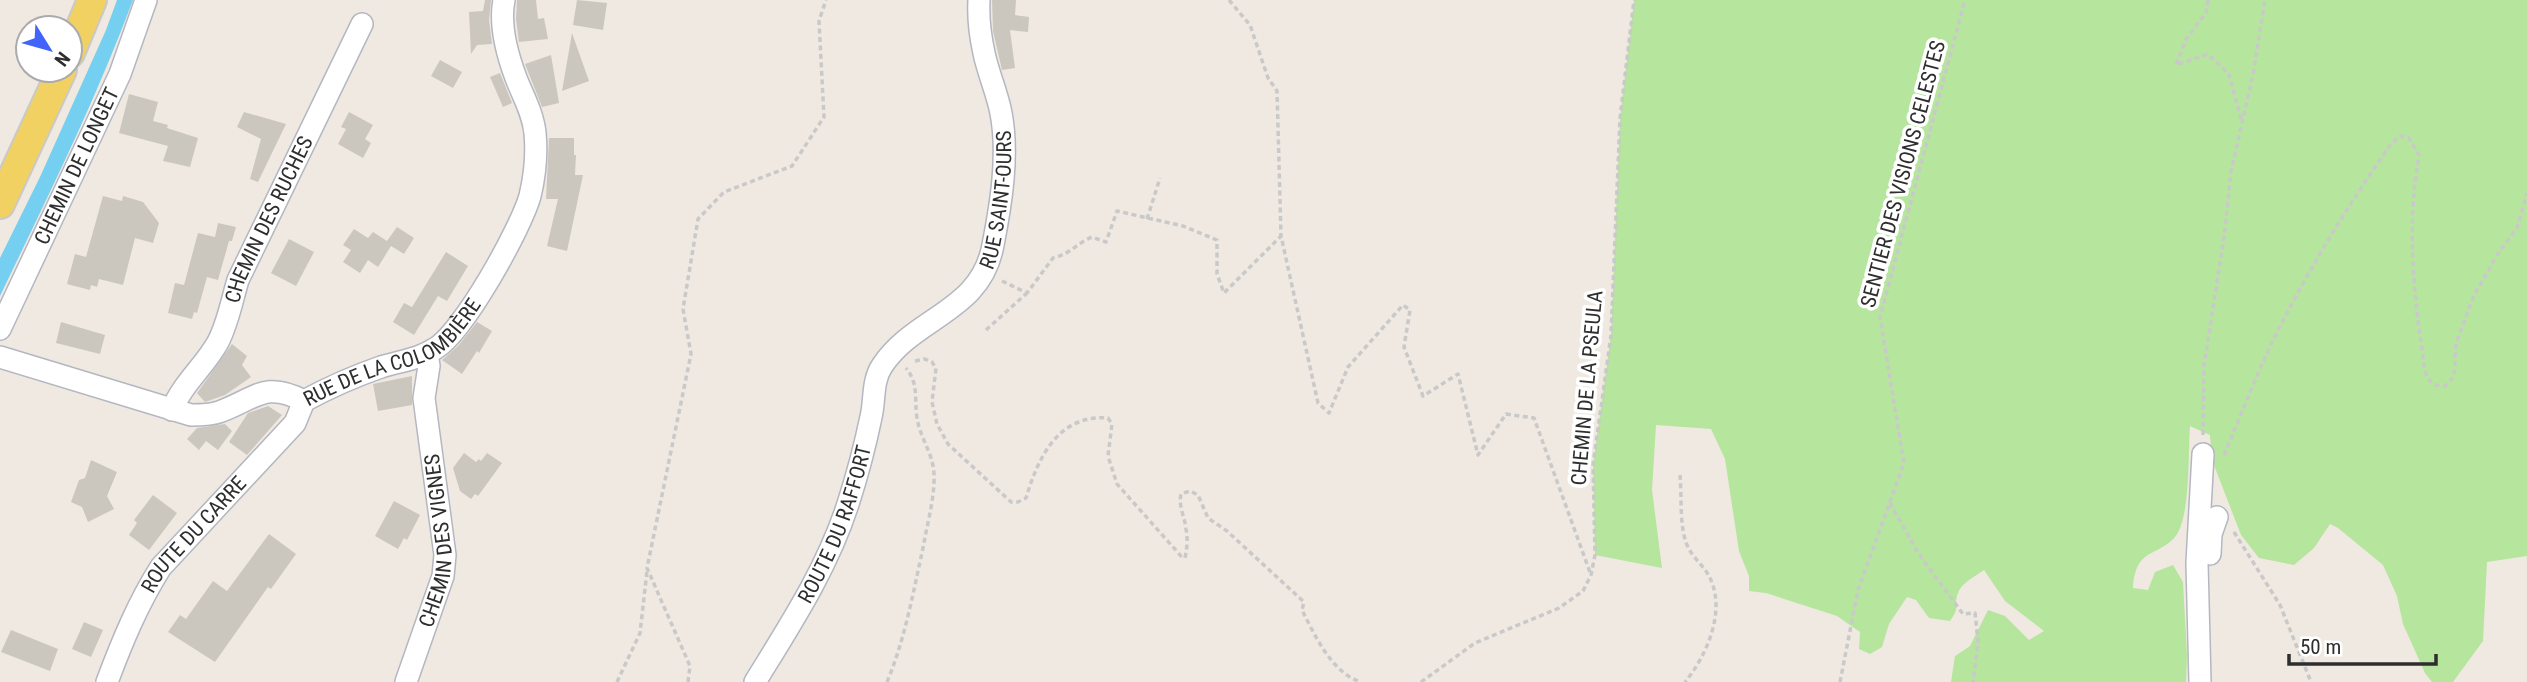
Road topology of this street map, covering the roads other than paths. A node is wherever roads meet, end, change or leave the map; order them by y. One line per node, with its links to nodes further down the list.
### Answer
1 (92, 0): 5 (main road)
2 (146, 0): 9 (street, CHEMIN DE LONGET)
3 (504, 0): 10 (street, RUE DE LA COLOMBIÈRE)
4 (979, 0): 12 (street, RUE SAINT-OURS)
5 (84, 19)
6 (362, 24): 14 (street, CHEMIN DES RUCHES)
7 (56, 84): 8 (main road)
8 (0, 204)
9 (0, 329)
10 (427, 354): 13 (street, RUE DE LA COLOMBIÈRE); 19 (street, CHEMIN DES VIGNES)
11 (0, 357): 14 (street, RUE DE LA COLOMBIÈRE)
12 (898, 362): 20 (street, ROUTE DU RAFFORT)
13 (304, 401): 14 (street, RUE DE LA COLOMBIÈRE); 18 (street, ROUTE DU CARRE)
14 (172, 410)
15 (2213, 455): 17 (street)
16 (2224, 522): 17 (street)
17 (2199, 615): 21 (street)
18 (107, 682)
19 (406, 682)
20 (755, 682)
21 (2200, 682)

